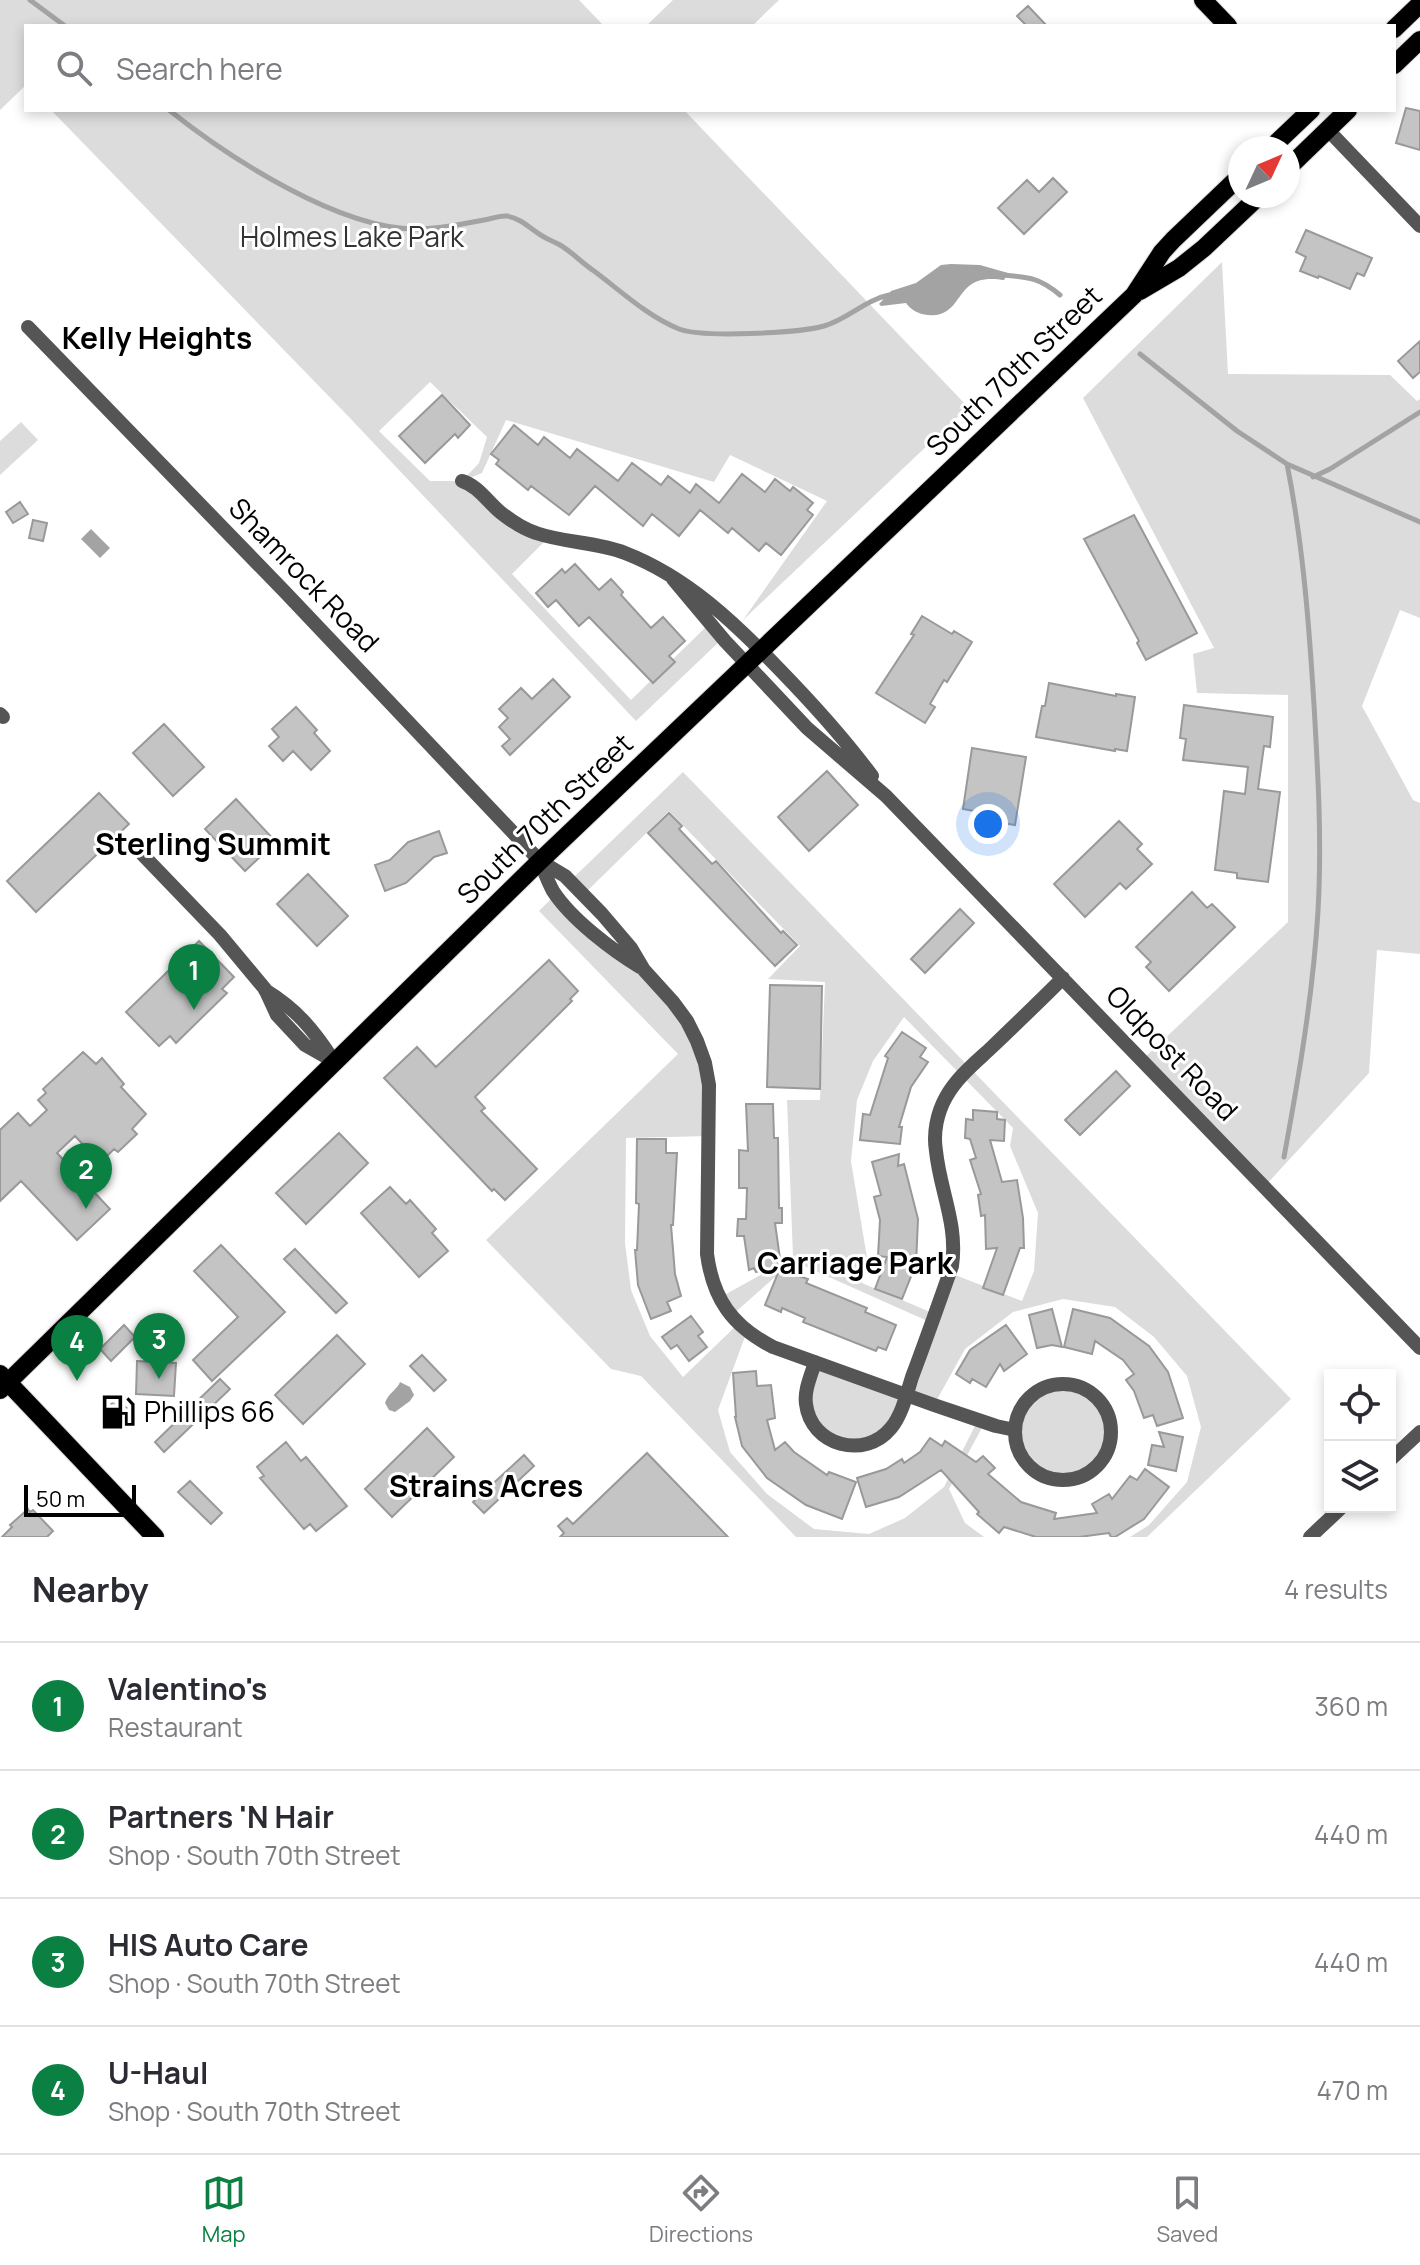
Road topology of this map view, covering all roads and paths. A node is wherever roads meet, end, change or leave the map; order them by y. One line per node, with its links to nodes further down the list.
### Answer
1 (1203, 0): 3 (main road)
2 (1420, 4): 4 (main road)
3 (1226, 24)
4 (1396, 27)
5 (1420, 40): 6 (main road)
6 (1396, 63)
7 (1308, 112): 11 (main road)
8 (1312, 112): 10 (main road)
9 (1346, 112): 10 (main road)
10 (1328, 130): 12 (main road); 15 (street)
11 (1283, 136)
12 (1300, 157)
13 (1228, 187): 16 (main road, South 70th Street)
14 (1246, 208): 16 (main road, South 70th Street)
15 (1420, 226)
16 (1134, 295): 20 (main road, South 70th Street)
17 (28, 327): 24 (street, Shamrock Road)
18 (462, 481): 19 (street, Oldpost Road)
19 (673, 579): 20 (street, Oldpost Road); 21 (street, Oldpost Road)
20 (761, 651): 21 (main road, South 70th Street); 22 (street, Oldpost Road)
21 (747, 665): 22 (street, Oldpost Road); 24 (main road, South 70th Street)
22 (886, 796): 25 (street, Oldpost Road)
23 (143, 855): 26 (street)
24 (540, 861): 26 (main road, South 70th Street); 28 (street, Shamrock Road)
25 (1063, 978): 27 (street, Oldpost Road); 30 (street)
26 (335, 1062): 29 (main road, South 70th Street)
27 (1420, 1348)
28 (815, 1362): 30 (street, Shamrock Road); 30 (street)
29 (3, 1382): 35 (main road)
30 (906, 1395): 31 (street, Shamrock Road)
31 (1015, 1430): 31 (street)
32 (1420, 1432): 33 (street)
33 (1396, 1454)
34 (1336, 1513): 36 (street)
35 (155, 1537)
36 (1310, 1537)

